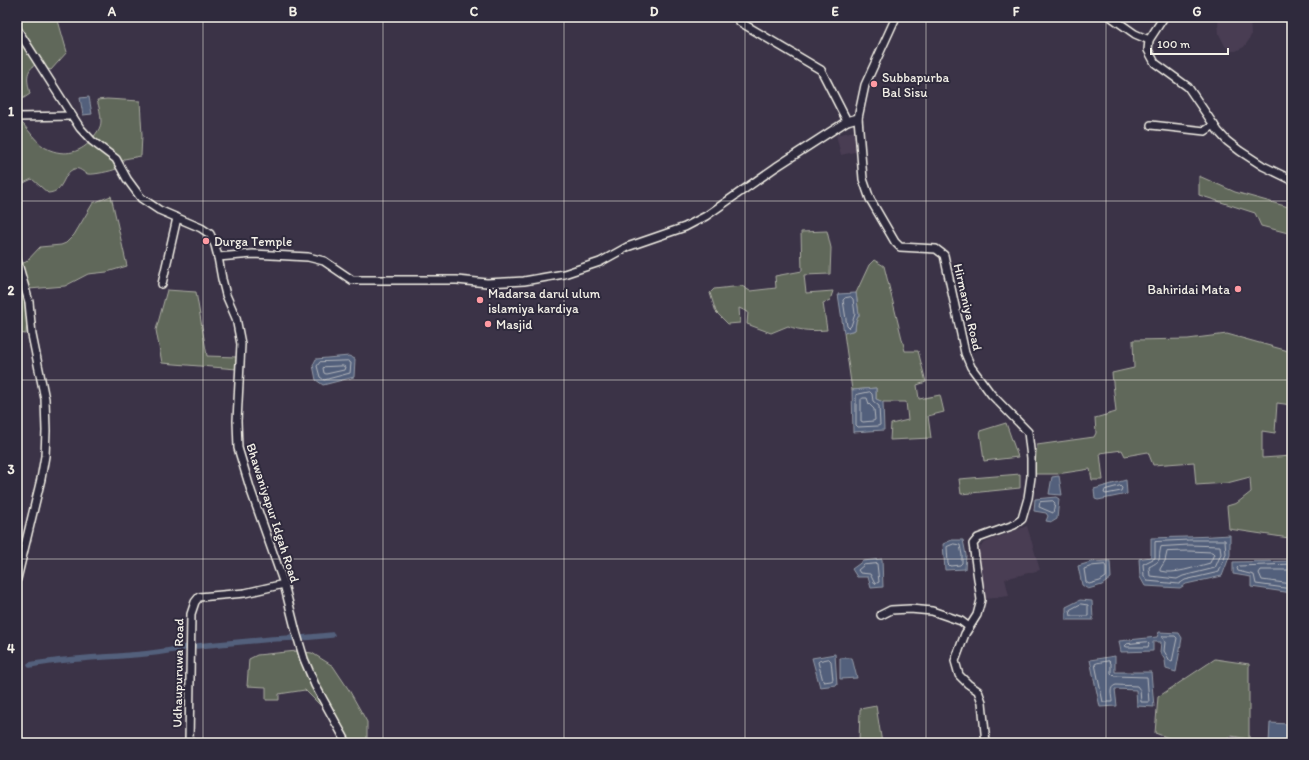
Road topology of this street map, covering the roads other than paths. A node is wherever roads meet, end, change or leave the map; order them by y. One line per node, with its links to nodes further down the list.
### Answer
1 (737, 17): 10 (street)
2 (896, 17): 9 (street, Hirmaniya Road)
3 (1111, 17): 6 (street)
4 (1164, 17): 6 (street)
5 (17, 29): 7 (street, Bhawaniyapur Idgah Road)
6 (1149, 40): 12 (street)
7 (72, 116): 8 (street); 14 (street, Bhawaniyapur Idgah Road)
8 (17, 117)
9 (858, 118): 10 (street); 23 (street, Hirmaniya Road)
10 (847, 121): 15 (street)
11 (1151, 125): 12 (street)
12 (1214, 125): 13 (street)
13 (1292, 180)
14 (177, 218): 15 (street, Bhawaniyapur Idgah Road); 19 (street)
15 (218, 257): 21 (street, Bhawaniyapur Idgah Road)
16 (17, 260): 17 (street)
17 (20, 270): 18 (street); 20 (street)
18 (17, 284)
19 (162, 284)
20 (17, 579)
21 (284, 584): 24 (street, Udhaupuruwa Road); 25 (street, Bhawaniyapur Idgah Road)
22 (881, 615): 23 (street)
23 (969, 627): 26 (street, Hirmaniya Road)
24 (189, 743)
25 (347, 743)
26 (986, 743)

